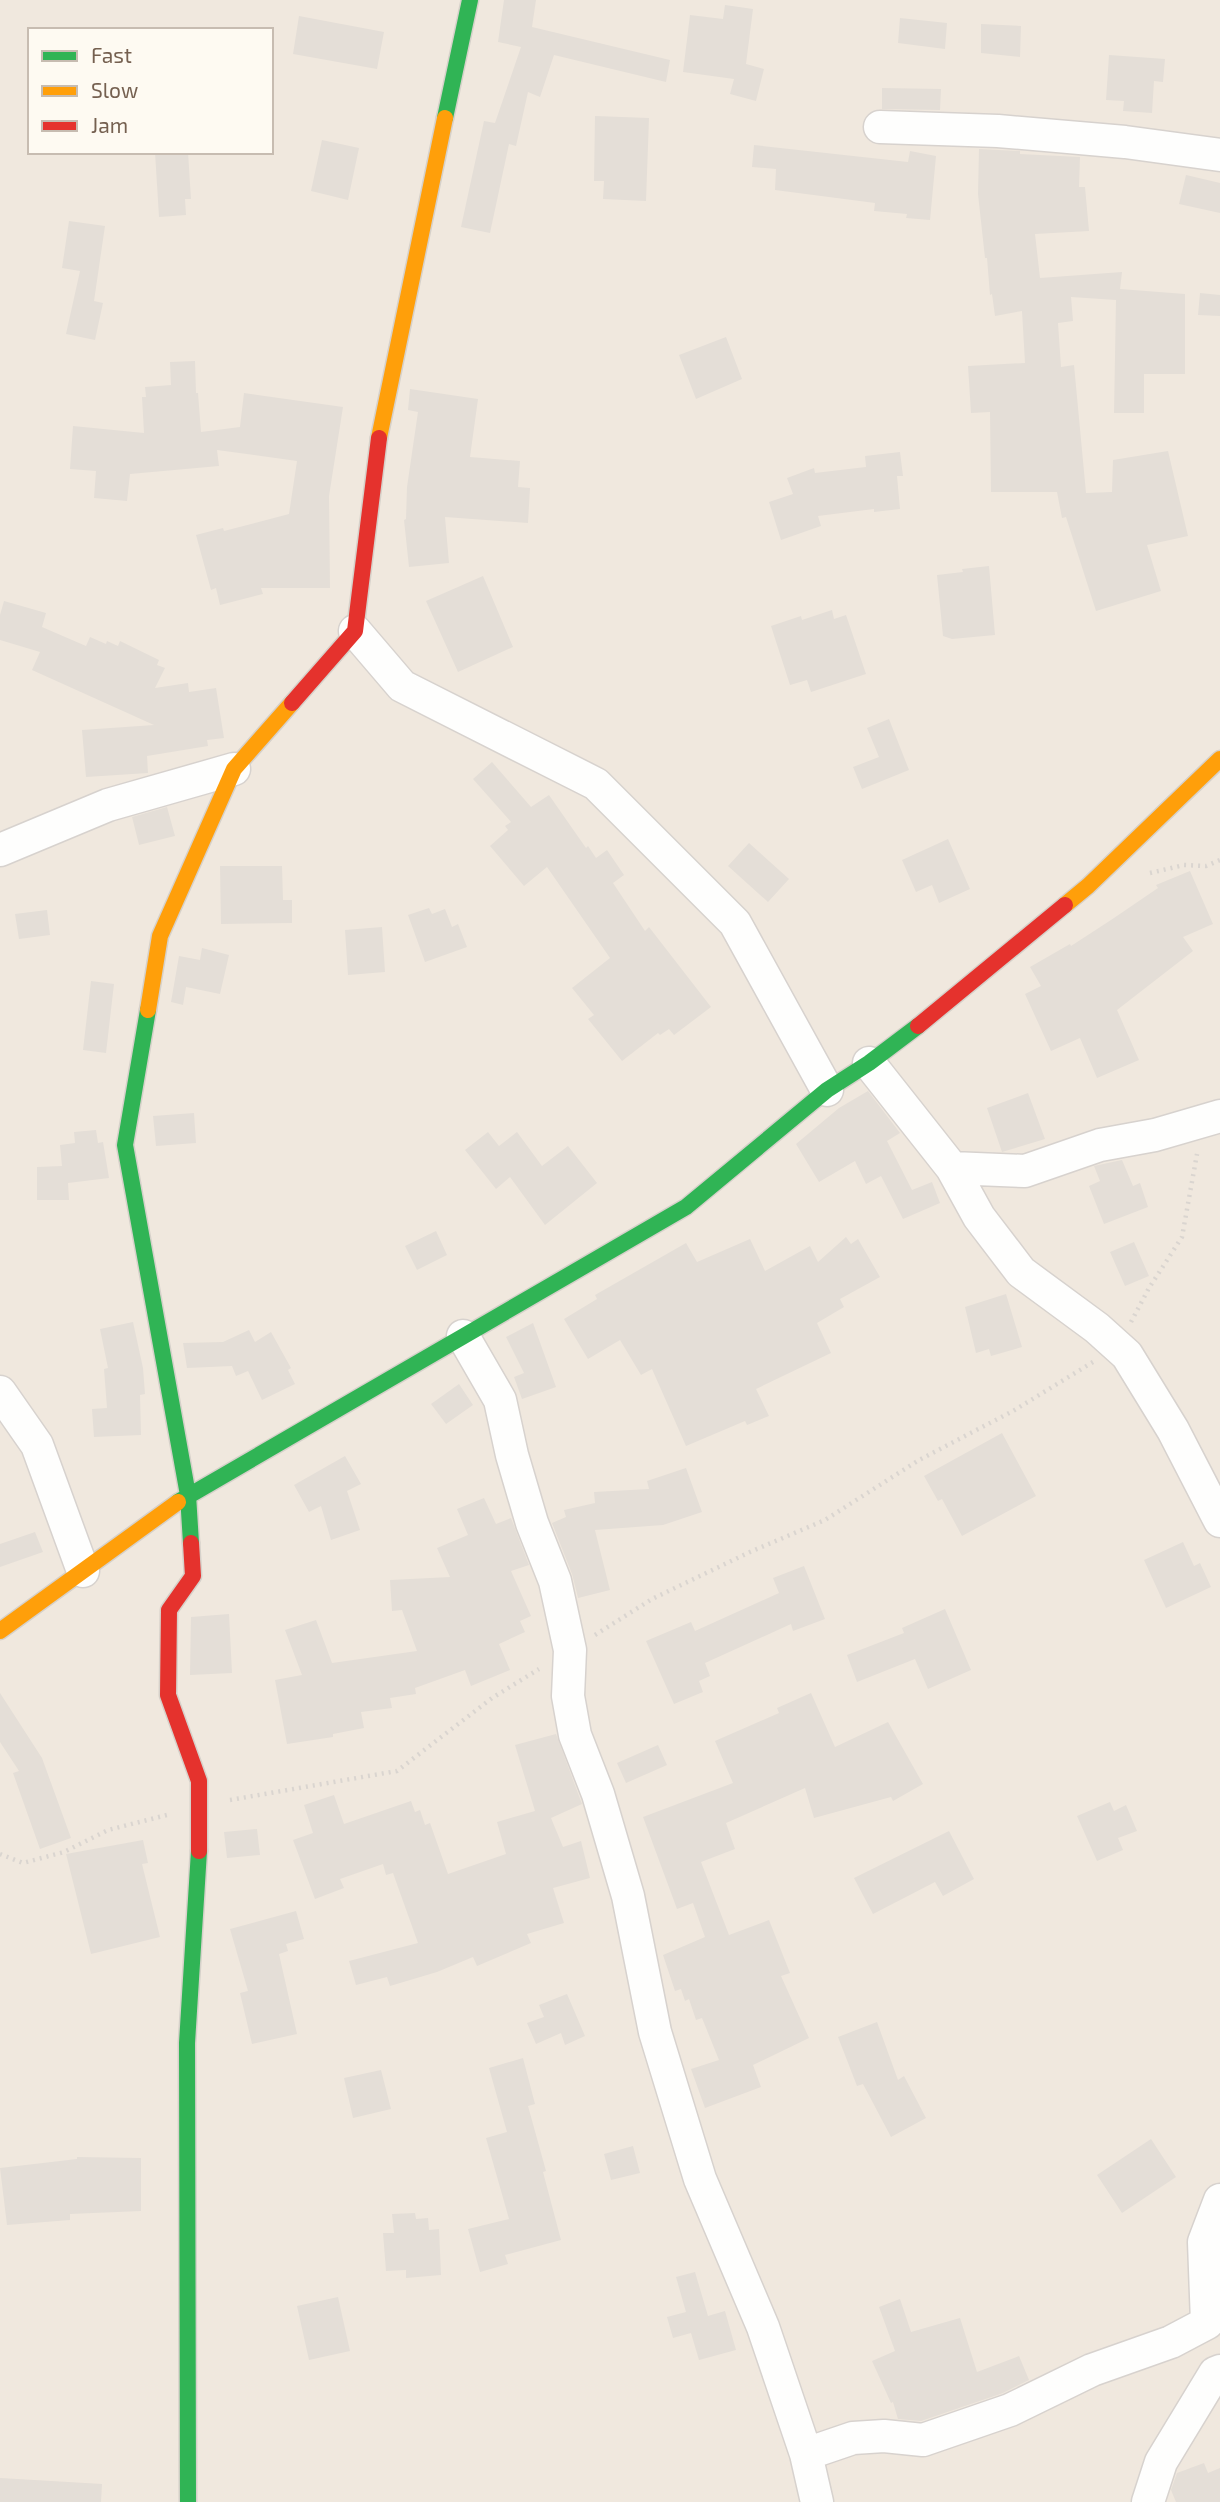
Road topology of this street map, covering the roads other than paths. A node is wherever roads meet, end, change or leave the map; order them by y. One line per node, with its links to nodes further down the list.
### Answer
1 (470, 0): 4 (street)
2 (880, 127): 3 (street)
3 (1220, 155)
4 (355, 631): 6 (street); 9 (street)
5 (1220, 759): 8 (street)
6 (234, 769): 7 (street); 14 (street)
7 (0, 850)
8 (869, 1063): 9 (street); 11 (street)
9 (827, 1090): 12 (street)
10 (1211, 1119): 11 (street)
11 (952, 1168): 15 (street)
12 (463, 1336): 14 (street); 20 (street)
13 (0, 1392): 16 (street)
14 (188, 1495): 16 (street); 21 (street)
15 (1220, 1521)
16 (83, 1571): 17 (street)
17 (0, 1631)
18 (1220, 2200): 20 (street)
19 (1220, 2371): 23 (street)
20 (806, 2454): 22 (street)
21 (188, 2502)
22 (817, 2502)
23 (1148, 2502)

